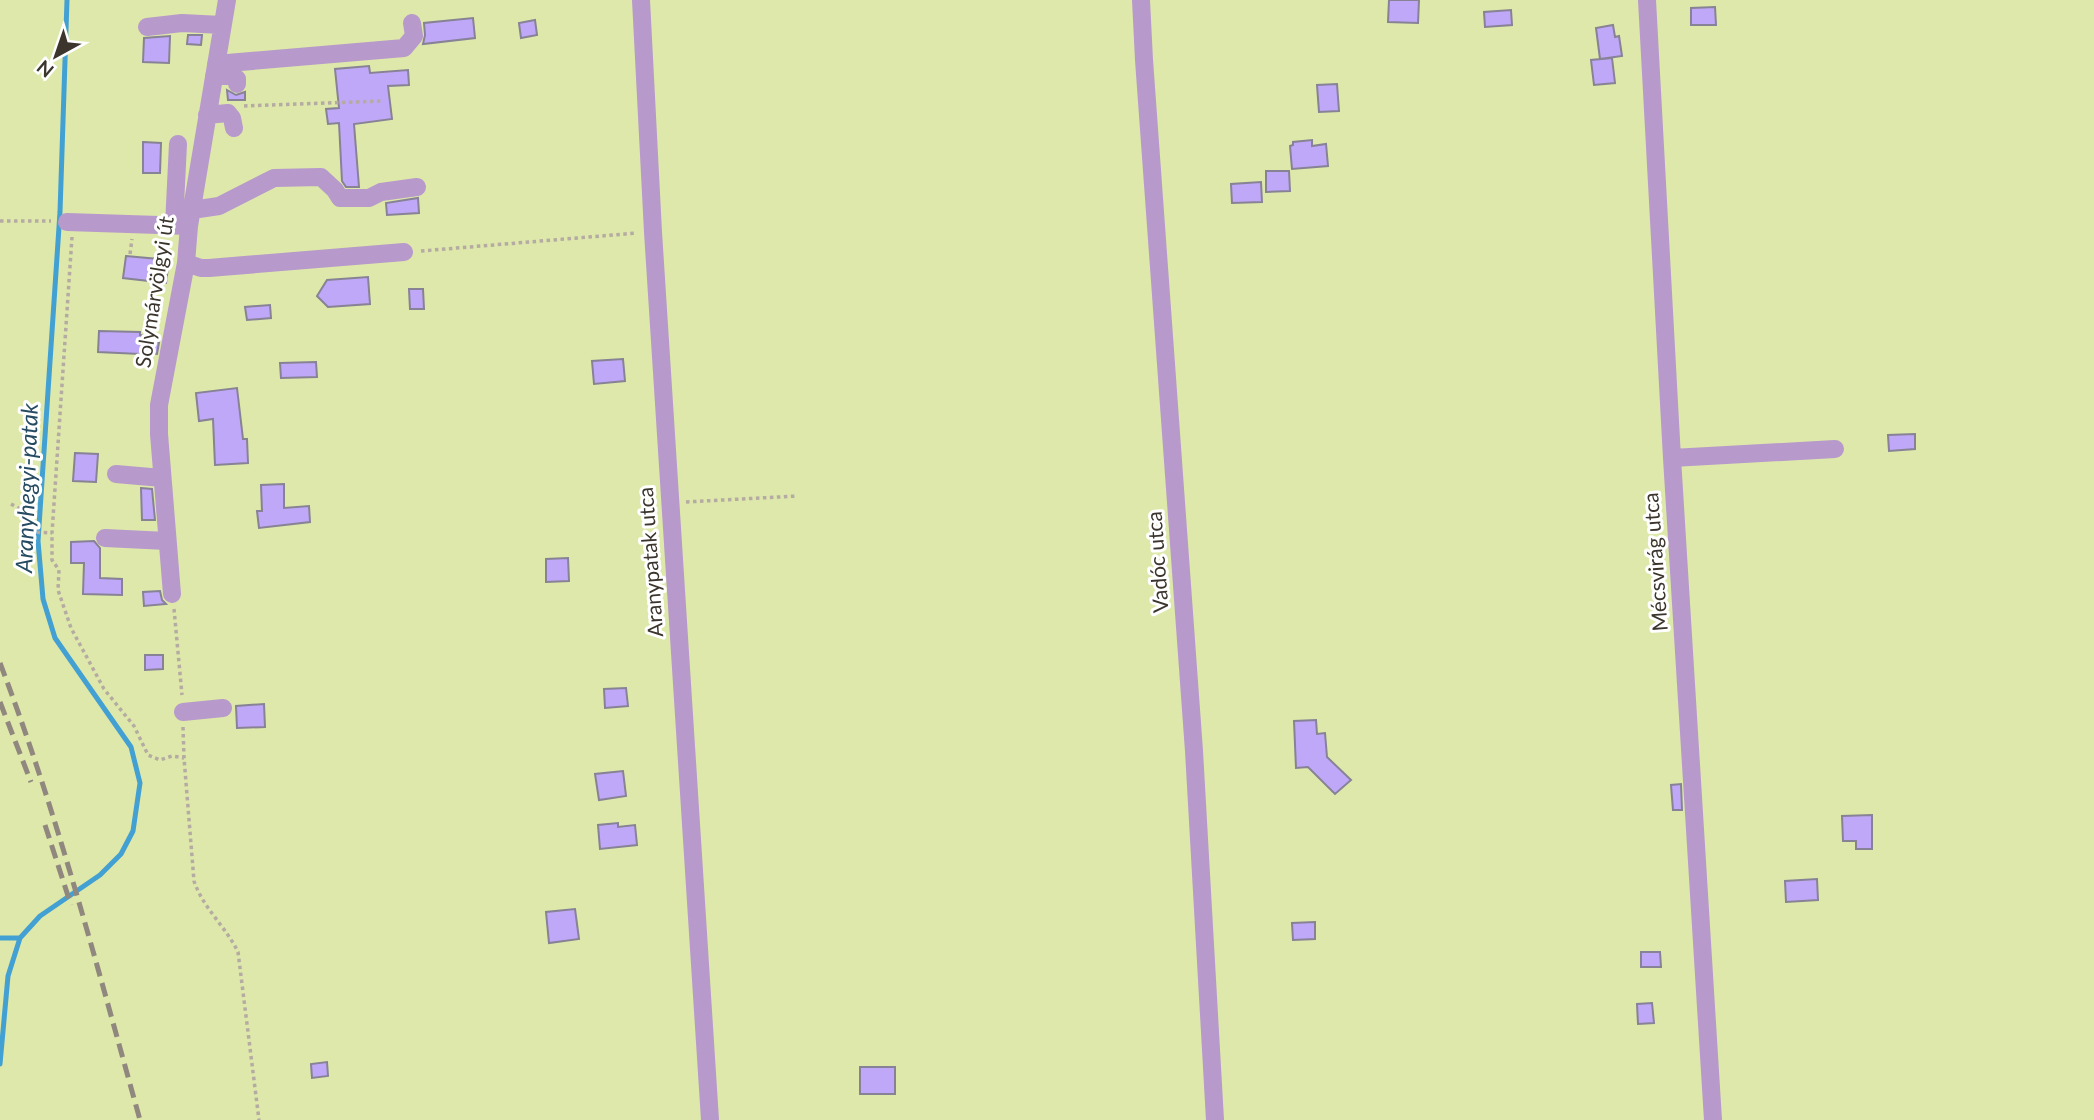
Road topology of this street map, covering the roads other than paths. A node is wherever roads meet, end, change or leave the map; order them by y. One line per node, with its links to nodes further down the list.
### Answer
1 (227, 0): 6 (street, Solymárvölgyi út)
2 (641, 0): 27 (street, Aranypatak utca)
3 (1141, 0): 28 (street, Vadóc utca)
4 (1647, 0): 19 (street, Mécsvirág utca)
5 (412, 23): 8 (street)
6 (222, 25): 7 (street); 8 (street, Solymárvölgyi út)
7 (147, 27)
8 (215, 70): 9 (street); 10 (street, Solymárvölgyi út)
9 (237, 84)
10 (207, 115): 11 (street); 14 (street, Solymárvölgyi út)
11 (231, 121)
12 (178, 144): 14 (street)
13 (417, 187): 14 (street)
14 (185, 220): 15 (street); 17 (street, Solymárvölgyi út)
15 (70, 221)
16 (404, 252): 17 (street)
17 (186, 263): 21 (street, Solymárvölgyi út)
18 (1835, 449): 19 (street)
19 (1672, 458): 29 (street, Mécsvirág utca)
20 (116, 474): 21 (street)
21 (162, 478): 23 (street, Solymárvölgyi út)
22 (105, 538): 23 (street)
23 (167, 541): 24 (street, Solymárvölgyi út)
24 (172, 594)
25 (223, 708): 26 (street)
26 (183, 712)
27 (710, 1120)
28 (1215, 1120)
29 (1713, 1120)

